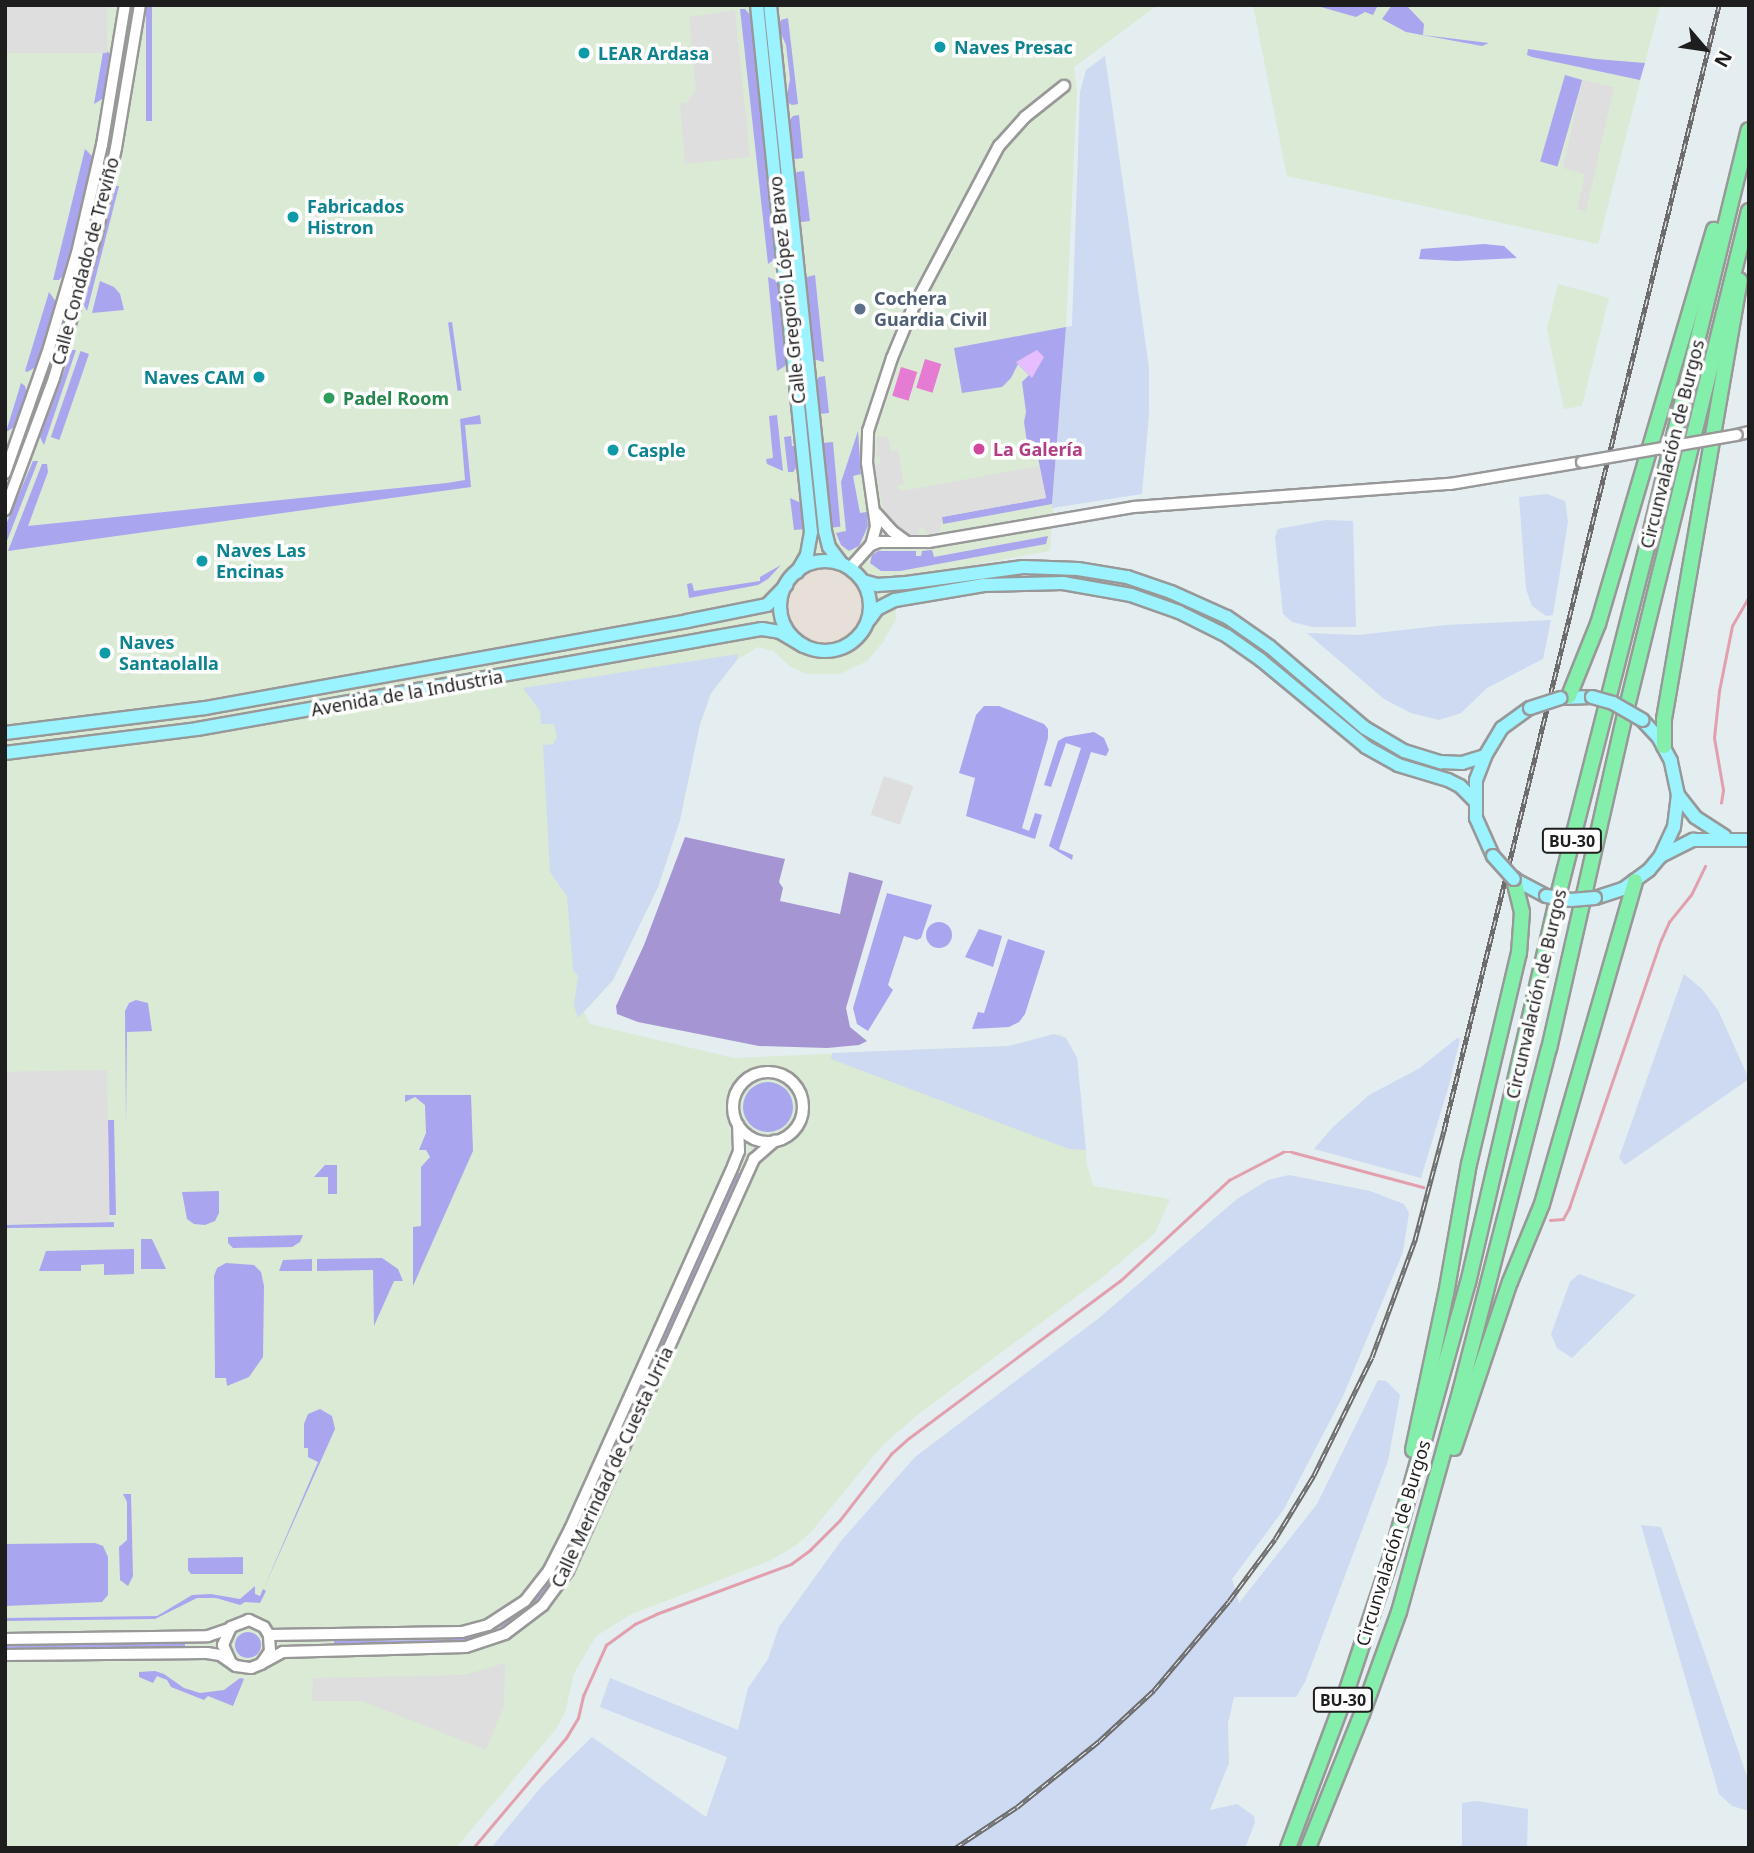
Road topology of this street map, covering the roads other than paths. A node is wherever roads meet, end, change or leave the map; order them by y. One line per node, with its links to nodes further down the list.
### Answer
1 (125, 5): 11 (street, Calle Condado de Treviño)
2 (140, 5): 12 (street, Calle Condado de Treviño)
3 (757, 5): 17 (main road, Calle Gregorio López Bravo)
4 (770, 5): 16 (main road, Calle Gregorio López Bravo)
5 (1064, 86): 13 (street)
6 (1749, 130): 7 (highway, Circunvalación de Burgos / BU-30)
7 (1742, 157): 22 (highway); 36 (highway, Circunvalación de Burgos / BU-30)
8 (1749, 211): 37 (highway, Circunvalación de Burgos / BU-30)
9 (1749, 229): 24 (highway)
10 (1749, 432): 14 (street, bridge)
11 (5, 473)
12 (5, 510)
13 (876, 513): 14 (street); 15 (street)
14 (910, 542): 15 (street)
15 (871, 545): 16 (street)
16 (846, 566): 17 (main road); 18 (main road)
17 (797, 572): 19 (main road)
18 (863, 581): 20 (main road); 26 (main road)
19 (786, 585): 21 (main road); 23 (main road, Avenida de la Industria)
20 (869, 620): 21 (main road); 28 (main road)
21 (803, 646): 25 (main road, Avenida de la Industria)
22 (1565, 697): 24 (main road, bridge); 26 (main road, bridge)
23 (5, 733)
24 (1664, 746): 27 (main road)
25 (5, 753)
26 (1485, 756): 28 (main road)
27 (1678, 795): 29 (main road); 31 (main road)
28 (1474, 800): 32 (main road, bridge)
29 (1734, 840): 30 (main road); 31 (main road)
30 (1749, 840)
31 (1660, 856): 33 (main road)
32 (1514, 879): 33 (main road, bridge); 36 (highway)
33 (1635, 881): 37 (highway)
34 (738, 1125): 35 (street); 35 (street); 39 (street, Calle Merindad de Cuesta Urria)
35 (775, 1141): 43 (street, Calle Merindad de Cuesta Urria)
36 (1393, 1551): 44 (highway, Circunvalación de Burgos / BU-30)
37 (1399, 1612): 45 (highway, Circunvalación de Burgos / BU-30)
38 (231, 1627): 39 (street); 40 (street); 42 (street)
39 (269, 1635): 43 (street)
40 (5, 1639)
41 (5, 1655): 42 (street)
42 (230, 1661): 43 (street)
43 (261, 1664)
44 (1288, 1848)
45 (1308, 1848)

